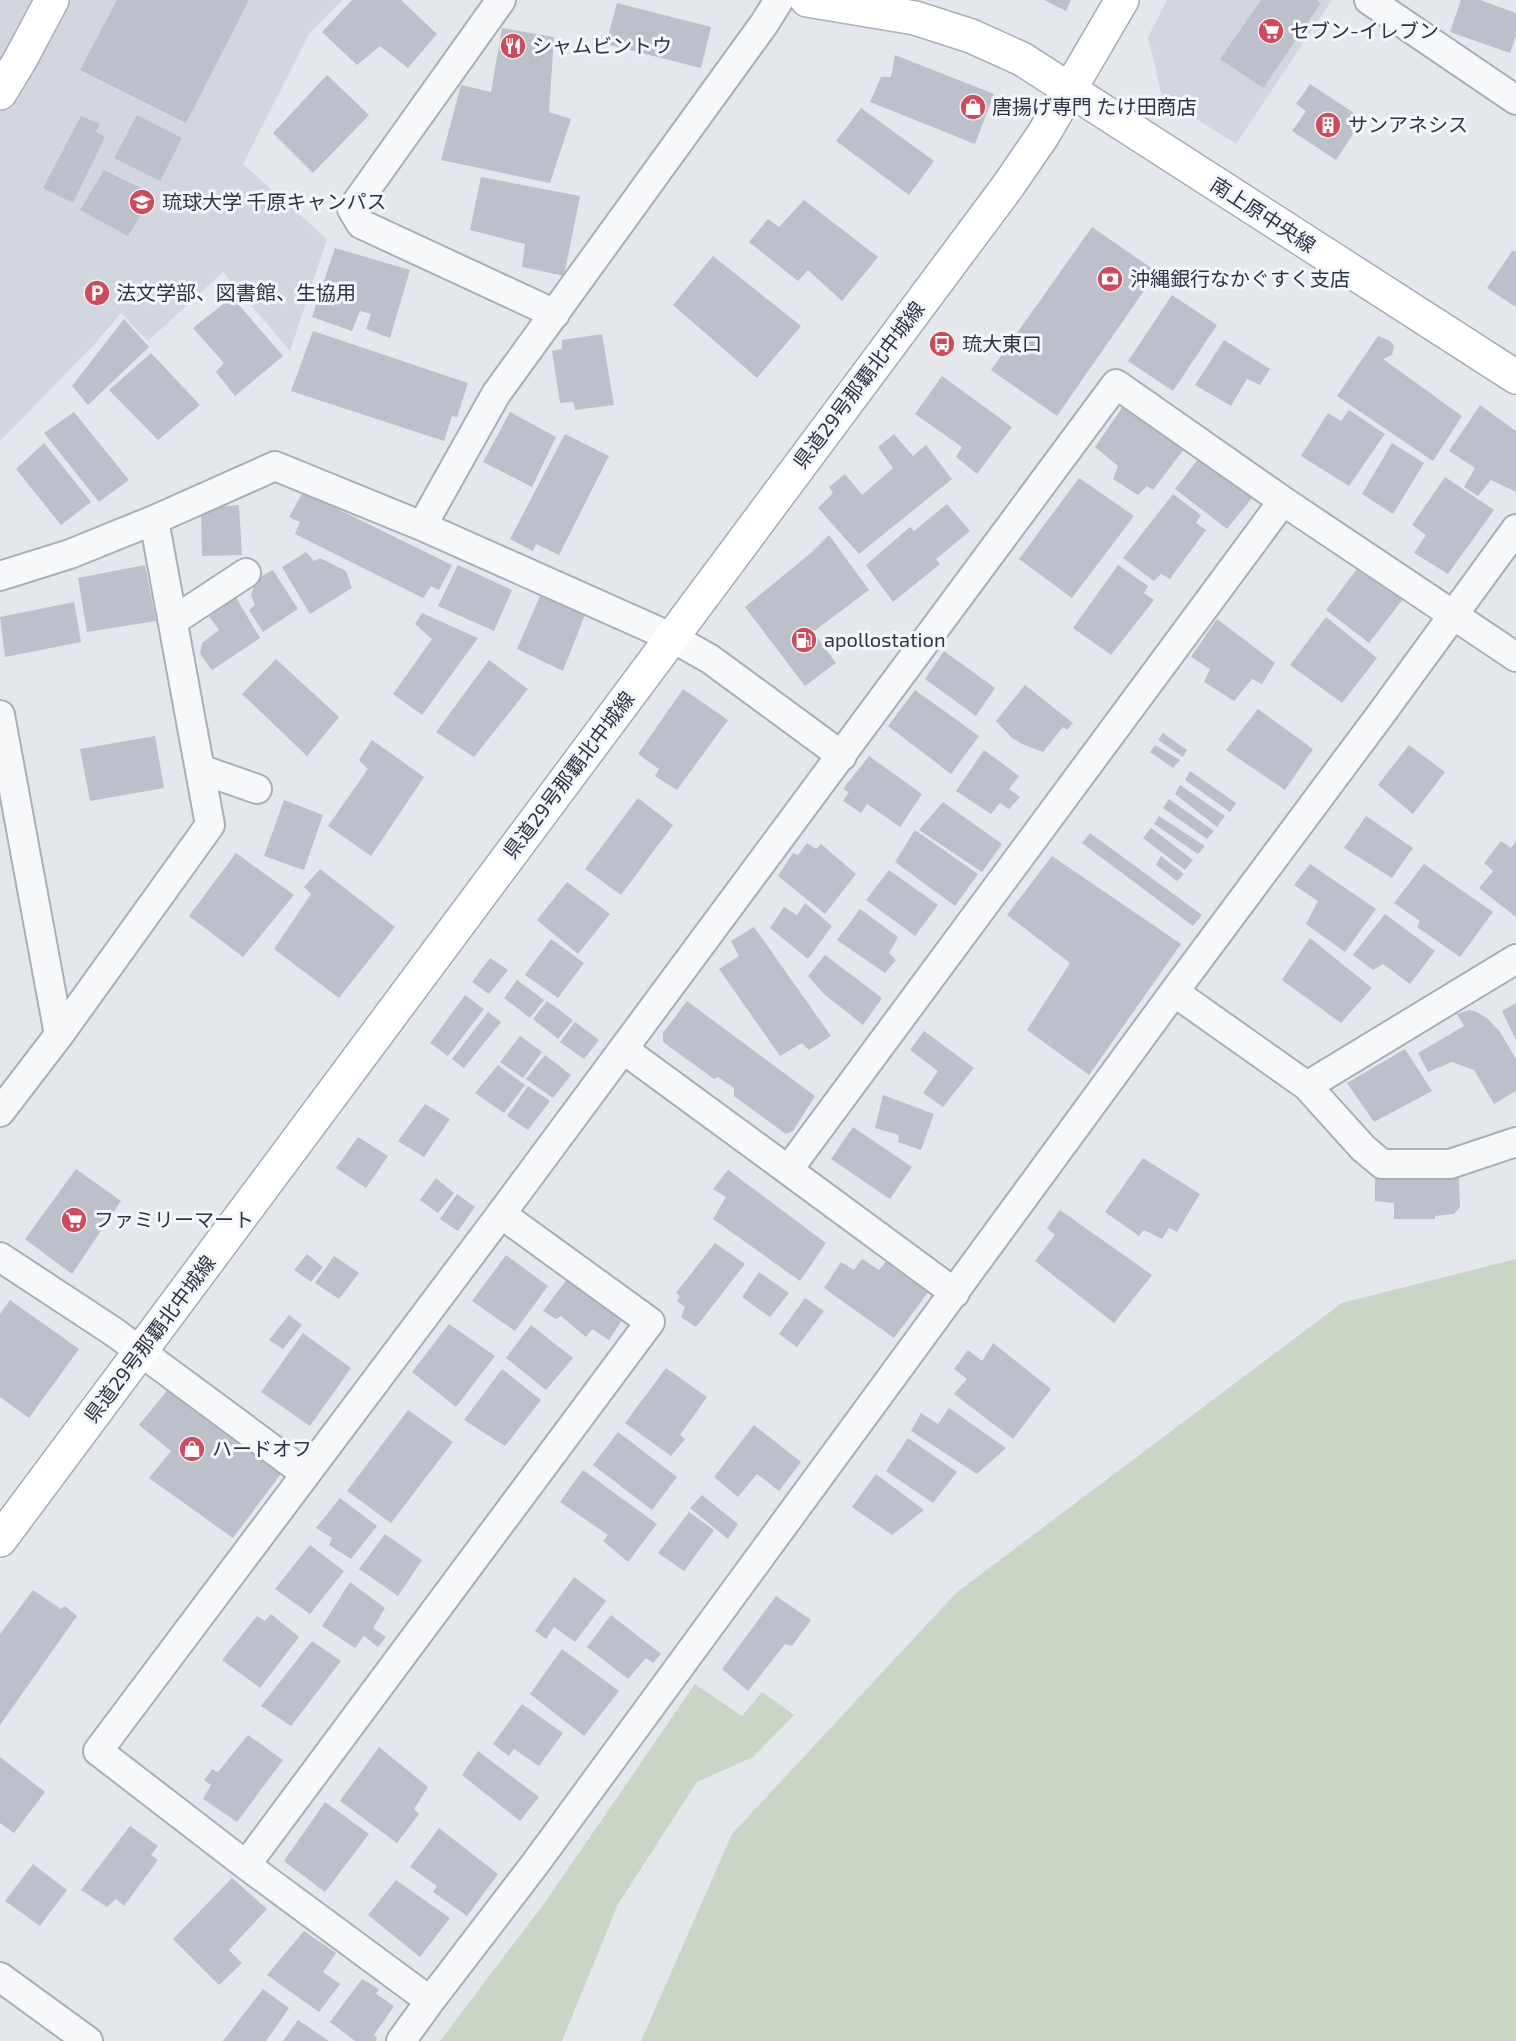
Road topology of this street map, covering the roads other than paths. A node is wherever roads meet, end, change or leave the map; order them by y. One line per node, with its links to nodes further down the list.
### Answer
1 (52, 0): 8 (main road)
2 (501, 0): 10 (street)
3 (779, 0): 10 (street)
4 (807, 0): 7 (main road, 南上原中央線)
5 (1122, 0): 7 (main road, 県道29号那覇北中城線)
6 (1369, 0): 9 (street)
7 (1070, 90): 11 (main road, 南上原中央線); 20 (main road, 県道29号那覇北中城線)
8 (0, 93)
9 (1516, 100)
10 (555, 315): 14 (street)
11 (1516, 377)
12 (1283, 501): 18 (street); 23 (street); 33 (street)
13 (154, 520): 14 (street); 17 (street); 19 (street)
14 (423, 526): 20 (street)
15 (1516, 529): 18 (street)
16 (246, 573): 19 (street)
17 (0, 576)
18 (1454, 615): 21 (street); 27 (street)
19 (173, 621): 24 (street)
20 (671, 637): 23 (street); 37 (main road, 県道29号那覇北中城線)
21 (1516, 657)
22 (0, 715): 28 (street)
23 (842, 756): 29 (street)
24 (200, 769): 25 (street); 28 (street)
25 (257, 789)
26 (1516, 959): 30 (street)
27 (1174, 992): 30 (street); 36 (street)
28 (59, 1035): 31 (street)
29 (623, 1049): 33 (street); 34 (street)
30 (1307, 1086): 32 (street)
31 (0, 1112)
32 (1516, 1142)
33 (788, 1170): 36 (street)
34 (501, 1215): 38 (street); 40 (street)
35 (0, 1257): 37 (street)
36 (955, 1293): 42 (street)
37 (141, 1352): 38 (street); 39 (main road, 県道29号那覇北中城線)
38 (306, 1474): 40 (street)
39 (0, 1540)
40 (246, 1865): 42 (street)
41 (0, 1977): 43 (street)
42 (430, 2001): 44 (street)
43 (87, 2041)
44 (401, 2041)

